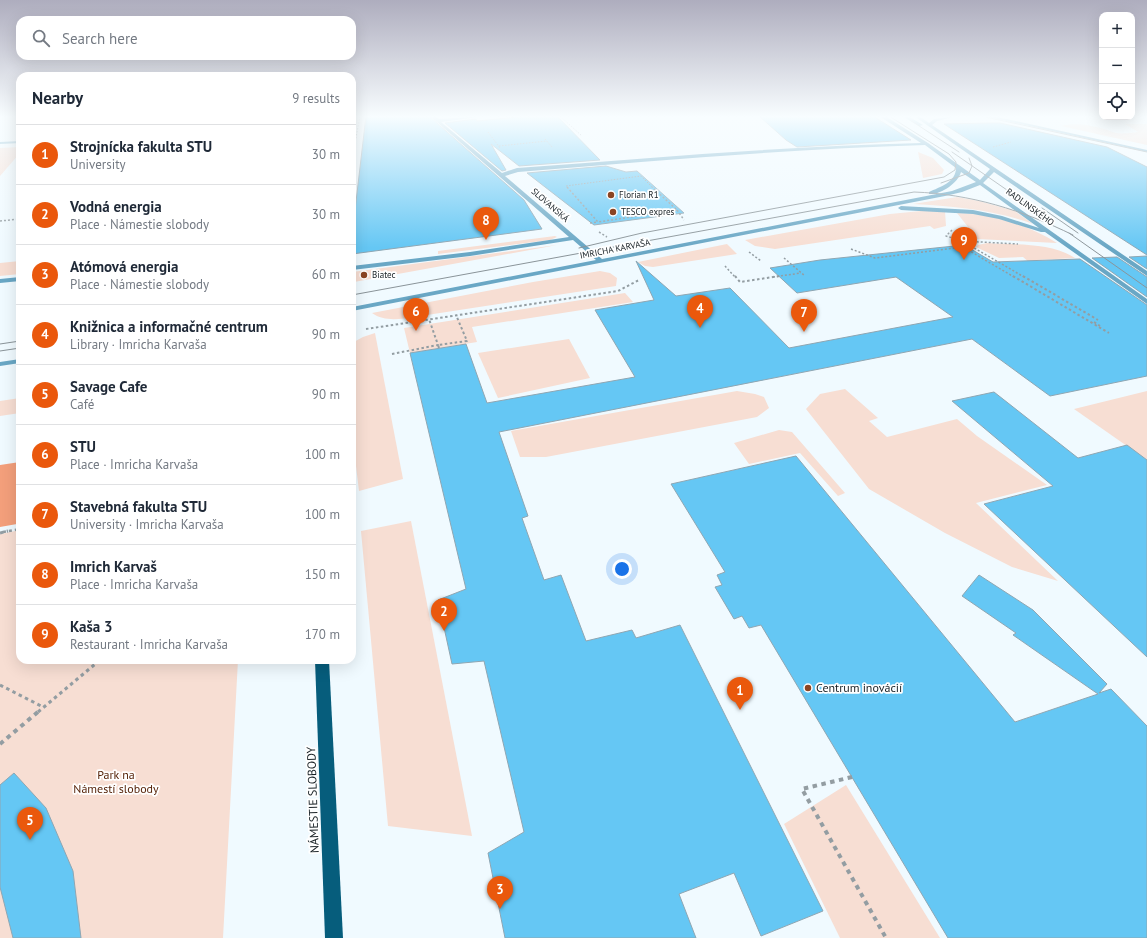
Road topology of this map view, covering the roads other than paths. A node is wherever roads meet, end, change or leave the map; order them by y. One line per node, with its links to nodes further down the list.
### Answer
1 (484, 160): 7 (street, SLOVANSKÁ)
2 (660, 160): 7 (street)
3 (948, 160): 5 (street, RADLINSKÉHO)
4 (979, 160): 6 (street, RADLINSKÉHO)
5 (959, 168): 8 (street, RADLINSKÉHO); 9 (street, IMRICHA KARVAŠA)
6 (993, 169): 8 (street); 14 (street, RADLINSKÉHO)
7 (502, 175): 11 (street, SLOVANSKÁ)
8 (981, 183): 9 (street, IMRICHA KARVAŠA); 10 (street, RADLINSKÉHO)
9 (881, 207): 10 (street, IMRICHA KARVAŠA); 12 (street, IMRICHA KARVAŠA)
10 (1050, 233): 17 (street, RADLINSKÉHO)
11 (575, 238): 12 (street, SLOVANSKÁ); 13 (street)
12 (600, 260): 18 (street, IMRICHA KARVAŠA)
13 (356, 268)
14 (1147, 274)
15 (16, 279): 16 (street)
16 (3, 281)
17 (1147, 302)
18 (356, 308)
19 (16, 362): 20 (street)
20 (0, 364)
21 (322, 664): 22 (main road, NÁMESTIE SLOBODY)
22 (334, 938)

